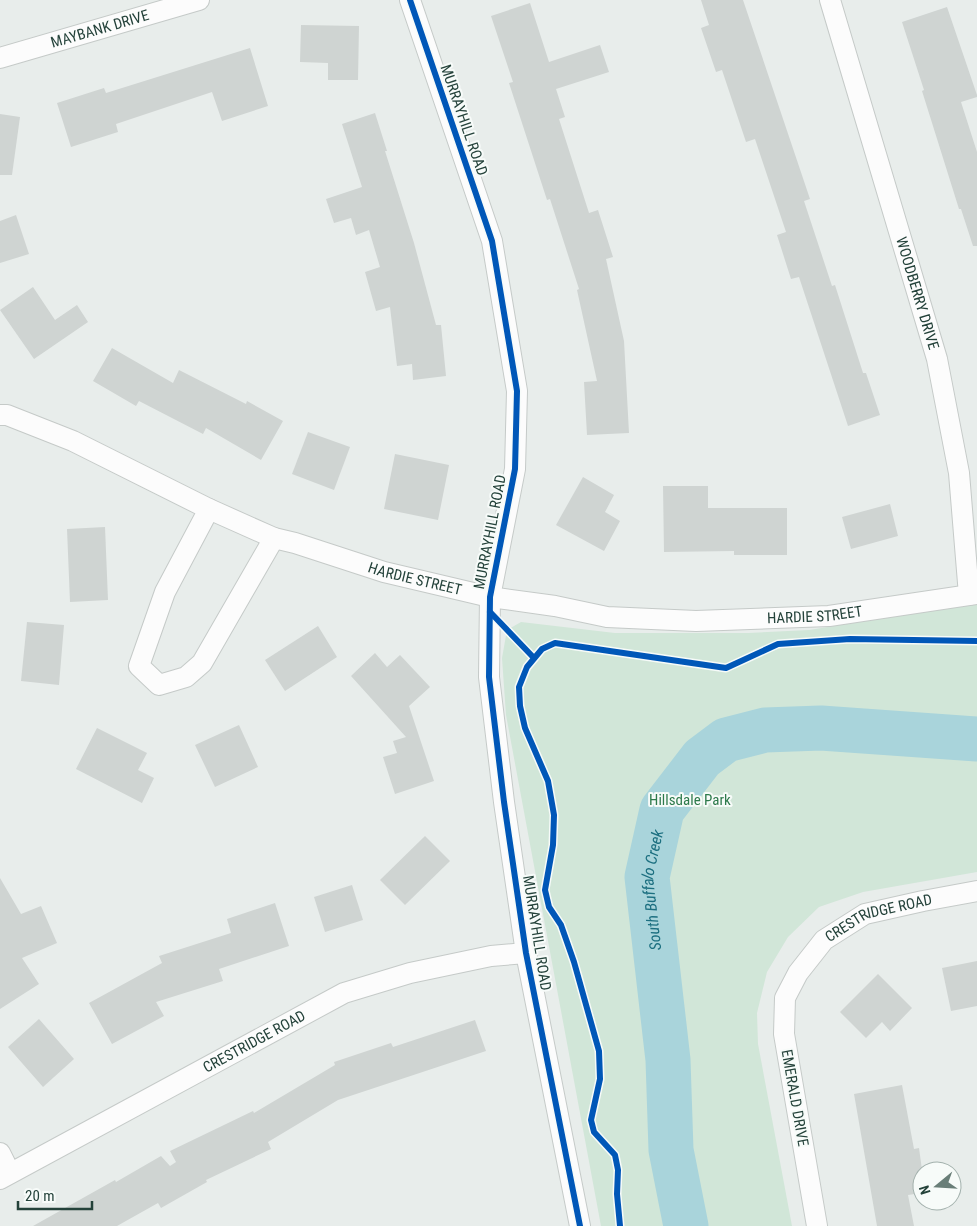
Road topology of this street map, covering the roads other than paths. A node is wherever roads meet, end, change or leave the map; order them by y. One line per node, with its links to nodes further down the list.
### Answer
1 (199, 0): 4 (street, MAYBANK DRIVE)
2 (410, 0): 9 (street, MURRAYHILL ROAD)
3 (830, 0): 8 (street, WOODBERRY DRIVE)
4 (0, 58)
5 (0, 415): 6 (street, HARDIE STREET)
6 (209, 509): 7 (street, HARDIE STREET); 7 (street)
7 (274, 538): 9 (street, HARDIE STREET)
8 (973, 595): 9 (street, HARDIE STREET)
9 (490, 596): 11 (street, MURRAYHILL ROAD)
10 (977, 891): 12 (street, CRESTRIDGE ROAD)
11 (526, 953): 14 (street, CRESTRIDGE ROAD); 15 (street, MURRAYHILL ROAD)
12 (798, 972): 16 (street, EMERALD DRIVE)
13 (0, 1153): 14 (street)
14 (5, 1176)
15 (580, 1226)
16 (818, 1226)

